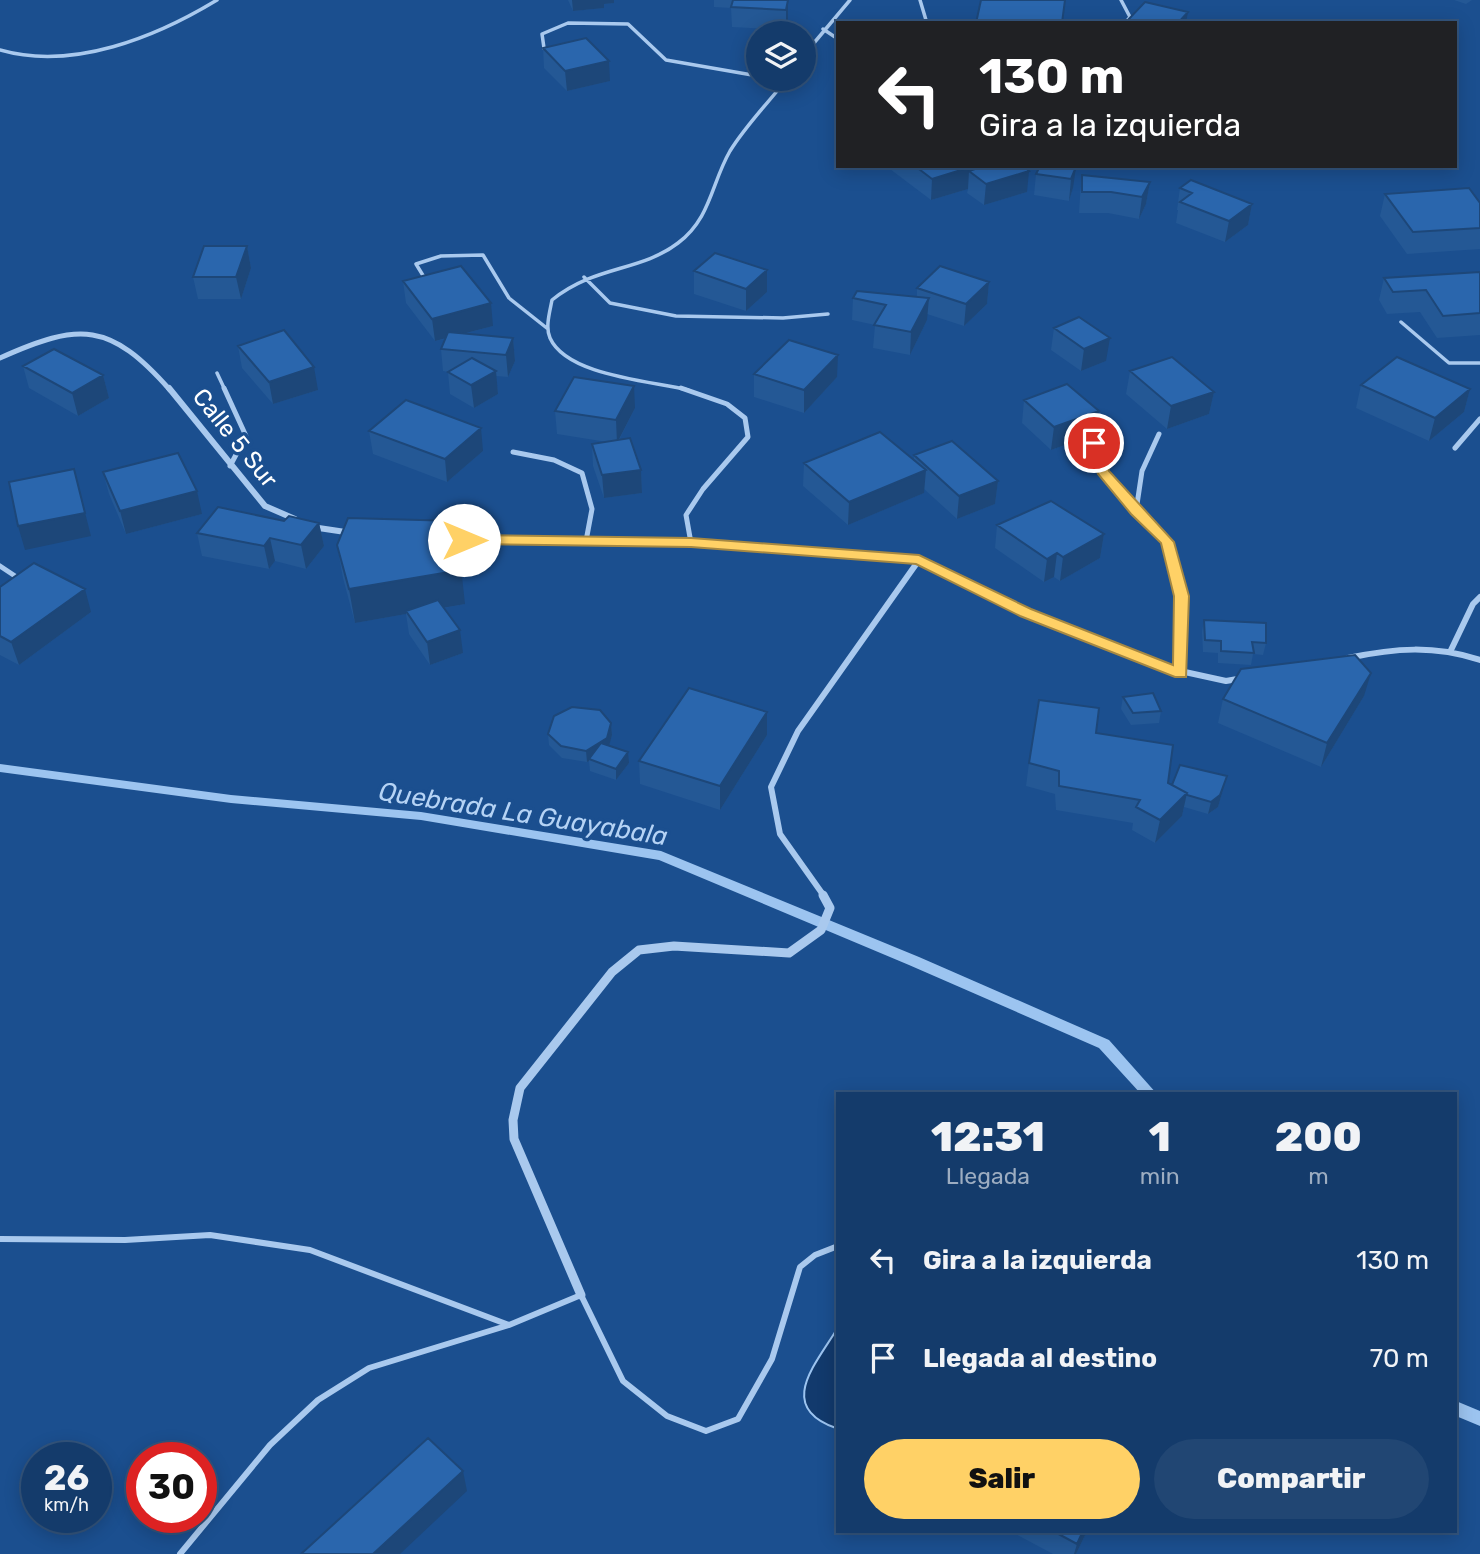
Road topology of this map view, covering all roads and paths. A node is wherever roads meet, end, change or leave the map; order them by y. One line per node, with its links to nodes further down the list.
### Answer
1 (217, 0): 11 (lane)
2 (850, 0): 7 (lane)
3 (920, 0): 5 (lane)
4 (1121, 0): 6 (lane)
5 (928, 21)
6 (1127, 21)
7 (823, 29): 8 (lane); 9 (lane)
8 (816, 38)
9 (836, 38)
10 (544, 48): 12 (lane)
11 (0, 50)
12 (746, 74)
13 (778, 91): 14 (lane)
14 (584, 277): 16 (lane); 18 (lane)
15 (430, 287): 18 (lane)
16 (828, 314)
17 (1401, 322): 20 (lane)
18 (548, 329): 32 (lane)
19 (0, 358): 27 (street, Calle 5 Sur)
20 (1480, 363)
21 (217, 373): 27 (lane)
22 (1480, 419): 25 (lane)
23 (1159, 434): 28 (lane)
24 (1094, 443): 28 (lane)
25 (1455, 448)
26 (513, 452): 31 (lane)
27 (230, 466): 29 (street, Calle 5 Sur)
28 (1136, 511): 40 (lane)
29 (360, 534)
30 (442, 540): 31 (street)
31 (586, 541): 32 (street)
32 (691, 543): 33 (street)
33 (919, 560): 40 (street); 44 (street)
34 (0, 566): 35 (lane)
35 (15, 576)
36 (1480, 597): 37 (street)
37 (1451, 650): 38 (street); 39 (street)
38 (1337, 660)
39 (1480, 660)
40 (1181, 673): 41 (street)
41 (1250, 676)
42 (0, 1240): 45 (lane)
43 (836, 1247): 44 (lane)
44 (581, 1295): 45 (lane)
45 (509, 1325): 46 (lane)
46 (180, 1554)

